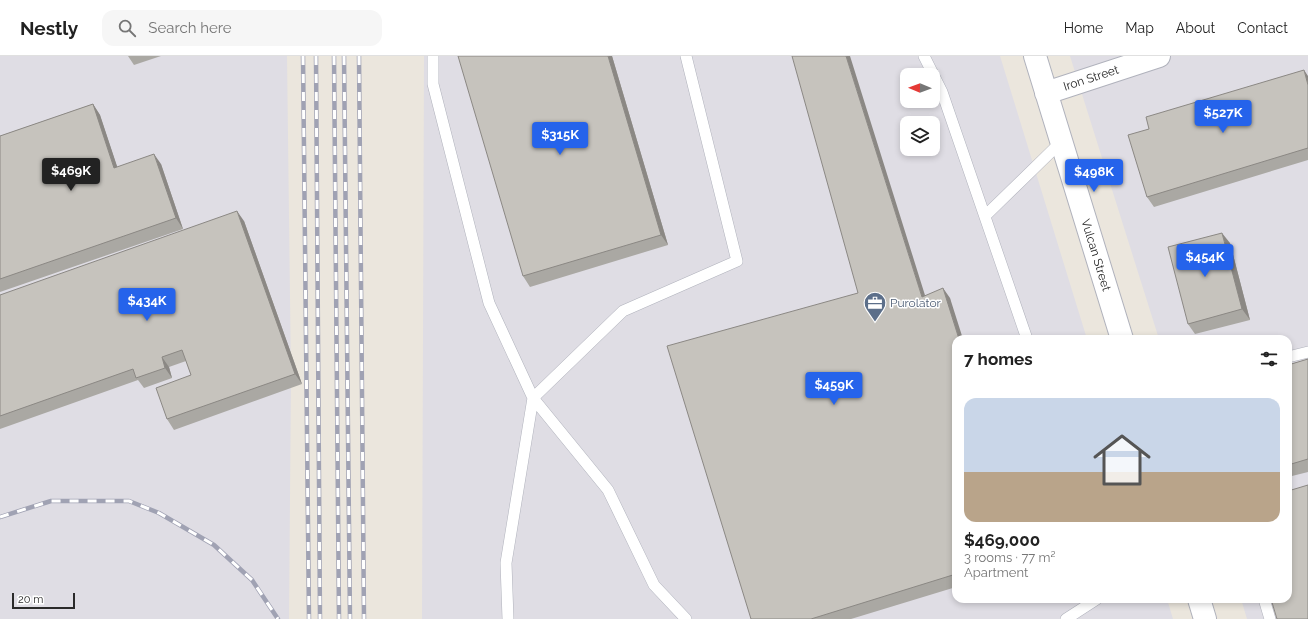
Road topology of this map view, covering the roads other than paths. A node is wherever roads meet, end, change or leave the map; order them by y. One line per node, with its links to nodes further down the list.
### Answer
1 (433, 56): 13 (lane)
2 (686, 56): 13 (lane)
3 (924, 56): 8 (lane)
4 (1035, 56): 6 (street, Vulcan Street)
5 (1159, 56): 6 (street, Iron Street)
6 (1046, 93): 7 (street, Vulcan Street)
7 (1061, 142): 8 (lane); 10 (street, Vulcan Street)
8 (985, 216): 9 (lane)
9 (1026, 335)
10 (1121, 335)
11 (1308, 352): 12 (lane)
12 (1292, 356)
13 (533, 398): 17 (lane); 18 (lane)
14 (1091, 603): 19 (lane)
15 (1200, 603): 20 (street)
16 (1265, 603): 21 (lane)
17 (508, 619)
18 (686, 619)
19 (1066, 619)
20 (1205, 619)
21 (1270, 619)

